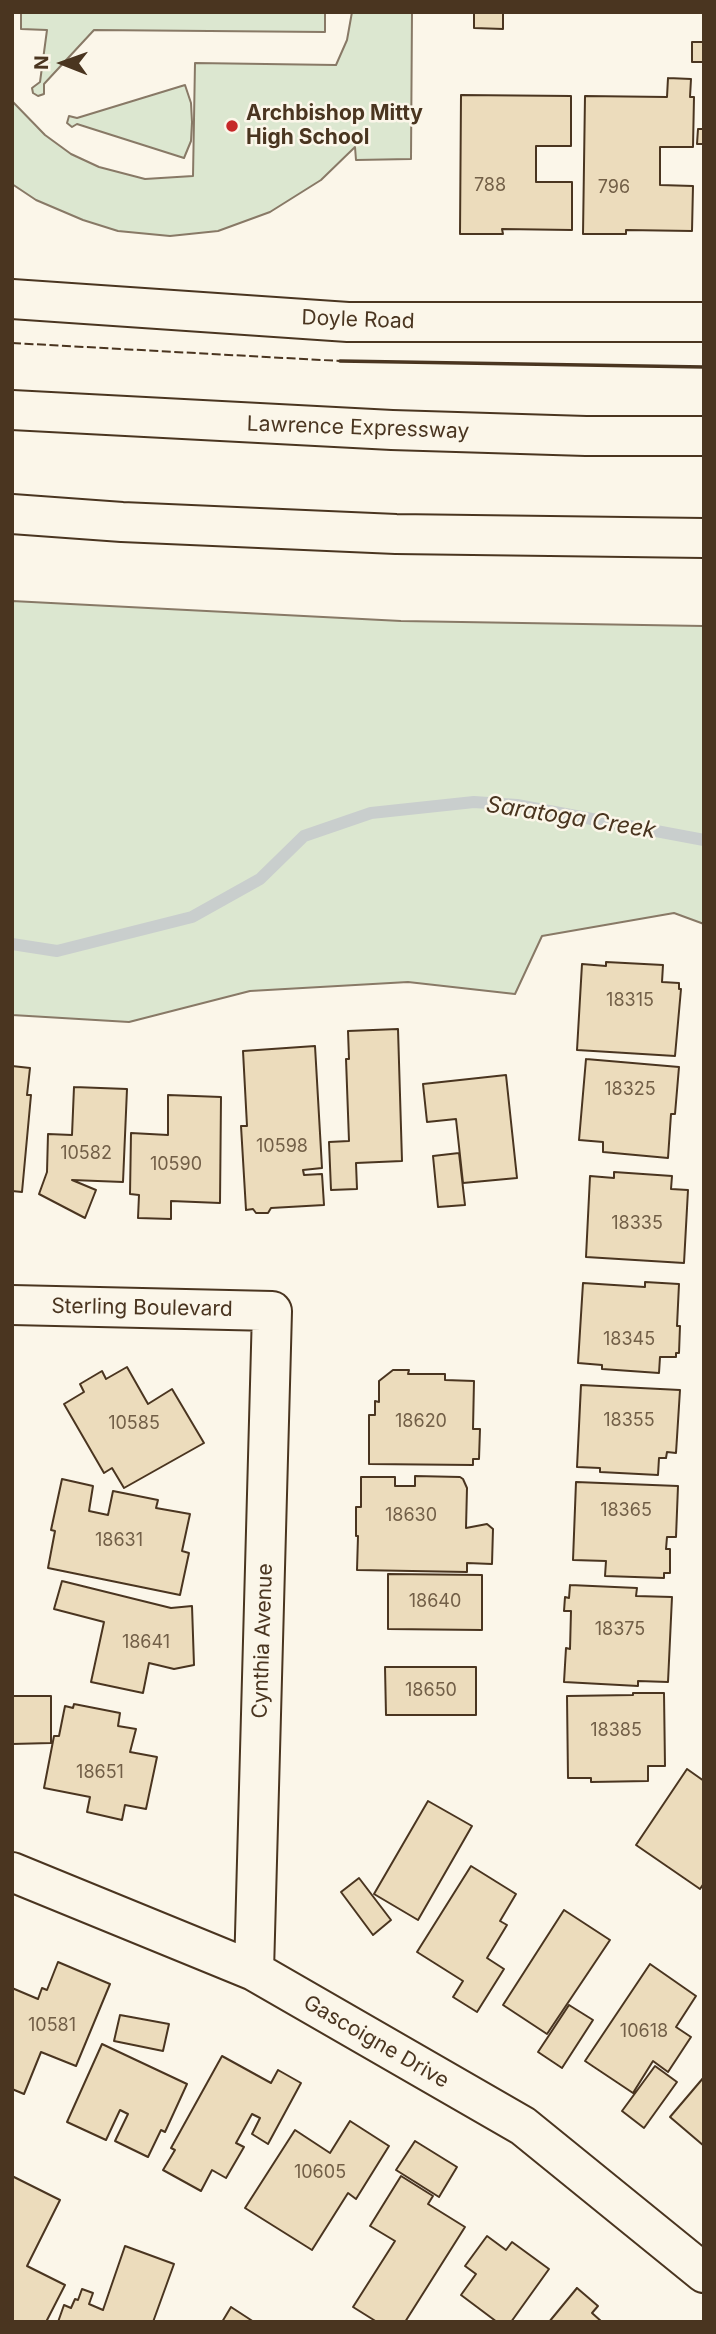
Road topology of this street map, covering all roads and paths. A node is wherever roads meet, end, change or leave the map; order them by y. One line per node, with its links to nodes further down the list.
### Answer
1 (12, 299): 2 (main road, Doyle Road)
2 (704, 323)
3 (12, 410): 4 (main road, Lawrence Expressway)
4 (704, 436)
5 (12, 514): 6 (main road)
6 (704, 538)
7 (12, 1305): 8 (main road, Sterling Boulevard)
8 (272, 1311): 10 (main road, Cynthia Avenue)
9 (12, 1872): 10 (main road, Gascoigne Drive)
10 (254, 1972): 11 (main road, Gascoigne Drive)
11 (704, 2273)

